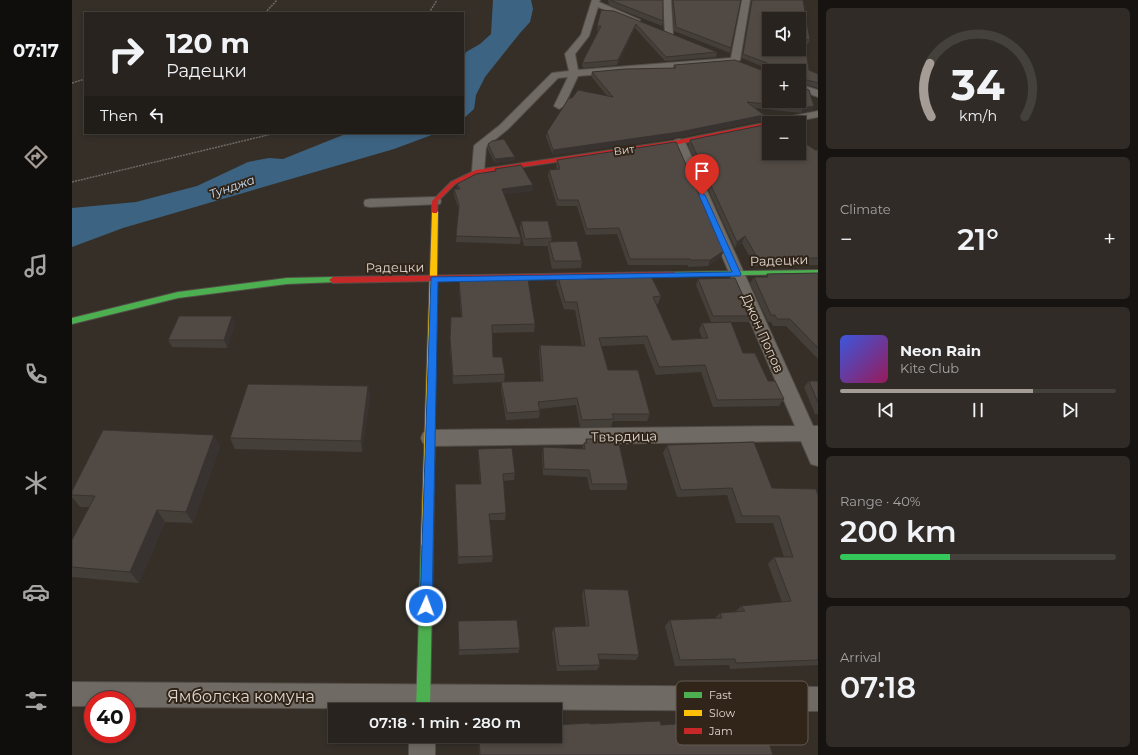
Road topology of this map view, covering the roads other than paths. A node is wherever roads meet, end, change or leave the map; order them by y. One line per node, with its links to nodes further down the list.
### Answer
1 (667, 0): 5 (street)
2 (746, 0): 7 (street)
3 (596, 1): 4 (street); 8 (street)
4 (647, 24)
5 (669, 34)
6 (713, 52): 7 (street)
7 (738, 62): 8 (street)
8 (574, 74): 11 (street); 16 (street)
9 (806, 90): 10 (street)
10 (818, 94)
11 (559, 106)
12 (818, 114): 13 (street)
13 (806, 116)
14 (762, 125): 15 (street, Вит)
15 (679, 142): 16 (street, Вит); 20 (street, Джон Попов)
16 (478, 171): 17 (street, Вит)
17 (435, 201): 18 (street); 21 (street)
18 (370, 203)
19 (818, 272): 20 (street, Радецки)
20 (737, 274): 21 (street, Радецки); 23 (street, Джон Попов)
21 (434, 279): 22 (street, Радецки); 24 (street)
22 (72, 321)
23 (812, 433): 24 (street, Твърдица); 25 (street, Джон Попов)
24 (430, 438): 31 (street)
25 (818, 458)
26 (72, 694): 30 (street, Ямболска комуна)
27 (808, 699): 28 (street, Ямболска комуна)
28 (818, 699)
29 (676, 701): 32 (street, Ямболска комуна)
30 (388, 703)
31 (423, 703)
32 (502, 703)
33 (422, 743): 34 (street)
34 (422, 755)

